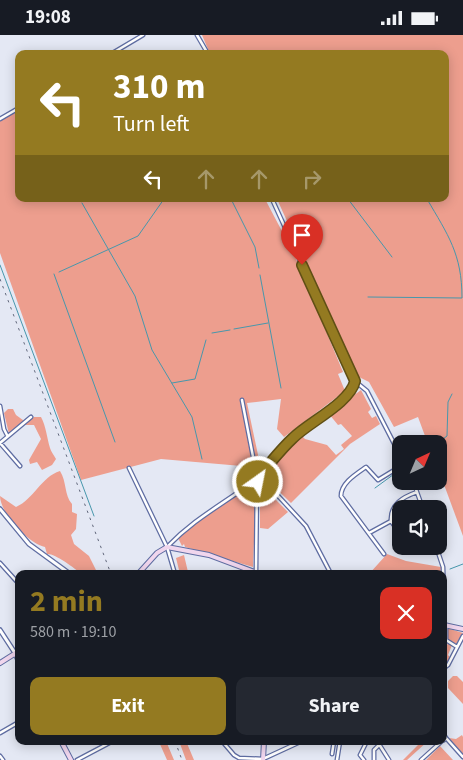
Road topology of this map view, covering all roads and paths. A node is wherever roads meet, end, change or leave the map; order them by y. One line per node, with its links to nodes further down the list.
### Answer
1 (143, 35): 3 (street)
2 (198, 35): 4 (street)
3 (120, 50)
4 (206, 50)
5 (15, 110): 6 (street)
6 (0, 119)
7 (273, 202): 8 (street)
8 (355, 381): 13 (street); 18 (street)
9 (242, 400): 18 (street)
10 (0, 406): 12 (street)
11 (31, 417): 12 (street)
12 (8, 436): 14 (street)
13 (392, 440)
14 (0, 443): 15 (street)
15 (20, 466)
16 (129, 468): 25 (street)
17 (392, 471): 24 (street)
18 (258, 477): 25 (street); 33 (street); 34 (street)
19 (417, 492): 20 (street); 22 (street)
20 (420, 500)
21 (0, 509): 29 (street)
22 (390, 521): 23 (street); 24 (street)
23 (392, 524)
24 (369, 533): 26 (street)
25 (167, 547): 30 (main road); 31 (street); 32 (main road)
26 (384, 554)
27 (439, 555): 35 (street)
28 (0, 563): 36 (street)
29 (65, 570)
30 (142, 570)
31 (173, 570)
32 (250, 570)
33 (258, 570)
34 (329, 570)
35 (444, 570)
36 (15, 580)
37 (447, 625): 38 (main road)
38 (463, 629)
39 (0, 630): 43 (street)
40 (463, 636): 42 (street)
41 (447, 642): 42 (street)
42 (457, 647): 46 (street)
43 (15, 649)
44 (15, 653): 45 (main road)
45 (0, 663)
46 (447, 666)
47 (15, 724): 48 (street)
48 (0, 733)
49 (447, 742): 62 (street)
50 (63, 745): 65 (main road)
51 (106, 745): 66 (street)
52 (225, 745): 63 (street)
53 (264, 745): 63 (main road)
54 (293, 745): 63 (street)
55 (333, 745): 60 (street)
56 (339, 745): 67 (street)
57 (365, 745): 68 (street)
58 (379, 745): 69 (street); 70 (street)
59 (437, 745): 71 (street)
60 (332, 754)
61 (0, 756): 64 (street)
62 (463, 757)
63 (263, 759)
64 (2, 760)
65 (71, 760)
66 (77, 760)
67 (337, 760)
68 (364, 760)
69 (374, 760)
70 (389, 760)
71 (421, 760)

